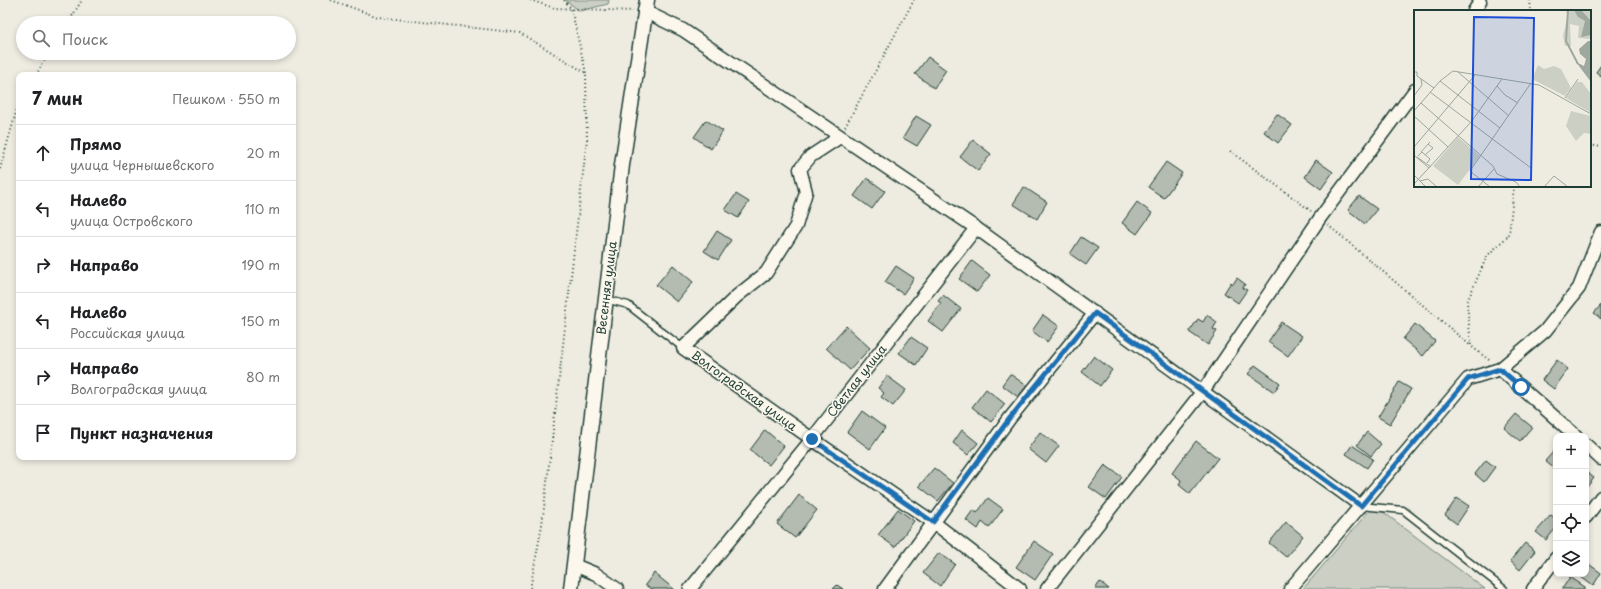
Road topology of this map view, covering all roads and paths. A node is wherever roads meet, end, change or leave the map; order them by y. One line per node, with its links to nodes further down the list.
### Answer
1 (82, 0): 10 (path)
2 (331, 0): 13 (path)
3 (530, 0): 8 (path)
4 (564, 0): 8 (path)
5 (914, 0): 16 (path)
6 (1530, 0): 9 (path)
7 (645, 6): 8 (path); 16 (street); 25 (street, Весенняя улица)
8 (572, 8): 13 (path)
9 (1531, 10)
10 (72, 16)
11 (45, 60): 12 (path)
12 (38, 72)
13 (586, 72): 41 (path)
14 (1414, 91): 22 (street)
15 (16, 113): 20 (path)
16 (840, 137): 23 (street); 28 (street)
17 (1591, 145): 18 (path)
18 (1601, 147)
19 (1230, 151): 22 (path)
20 (0, 169)
21 (1514, 187): 27 (path)
22 (1320, 218): 27 (path); 30 (street)
23 (976, 228): 26 (street); 32 (street, Светлая улица)
24 (1601, 232): 29 (street)
25 (606, 299): 28 (lane); 40 (street, Весенняя улица)
26 (1095, 313): 30 (street); 38 (street)
27 (1471, 346): 29 (path)
28 (683, 348): 32 (street, Волгоградская улица)
29 (1500, 369): 31 (street); 36 (street)
30 (1203, 391): 36 (street); 47 (street)
31 (1573, 433)
32 (812, 439): 38 (street, Волгоградская улица); 44 (street, Светлая улица)
33 (1589, 448): 34 (street)
34 (1601, 458)
35 (1601, 497): 37 (street)
36 (1361, 506): 48 (street); 49 (lane)
37 (1589, 513)
38 (933, 522): 45 (street); 46 (street, Волгоградская улица)
39 (1553, 562): 50 (street)
40 (574, 565): 42 (street, Весенняя улица); 43 (street)
41 (530, 589)
42 (571, 589)
43 (618, 589)
44 (690, 589)
45 (885, 589)
46 (1020, 589)
47 (1047, 589)
48 (1290, 589)
49 (1504, 589)
50 (1533, 589)

